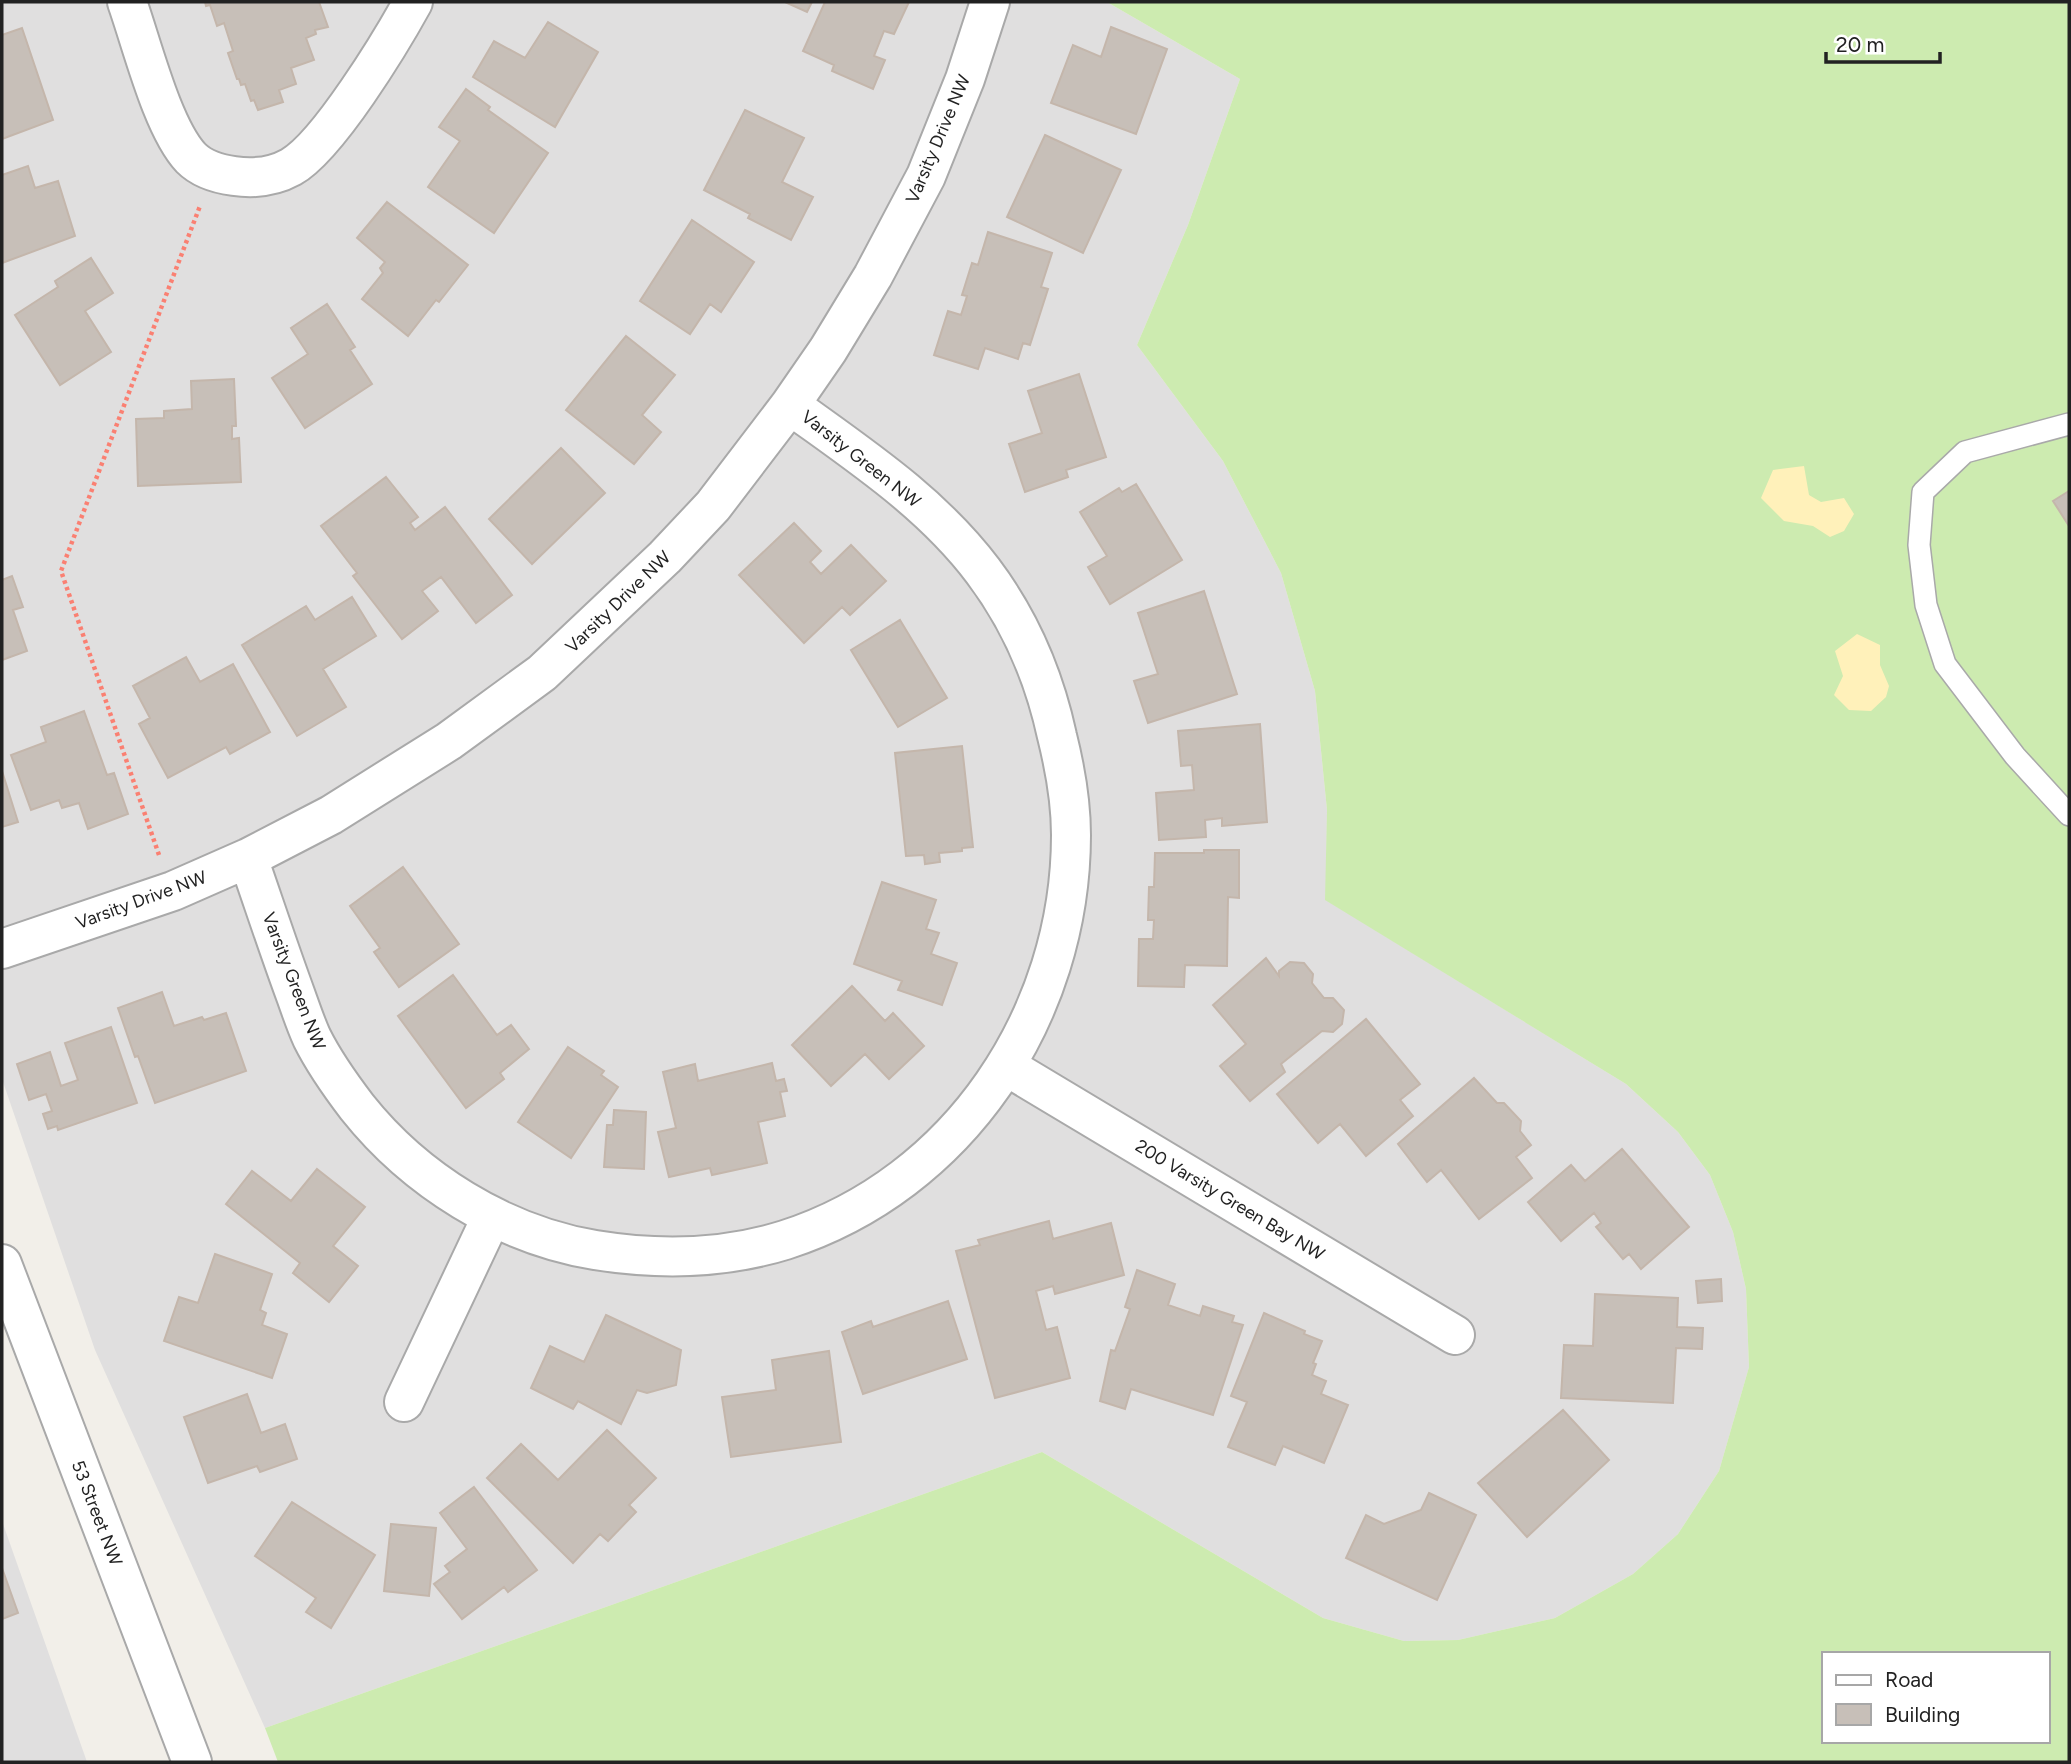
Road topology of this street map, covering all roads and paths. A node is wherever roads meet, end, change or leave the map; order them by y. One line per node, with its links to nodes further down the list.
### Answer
1 (127, 2): 4 (street)
2 (413, 2): 4 (street)
3 (990, 2): 5 (street, Varsity Drive NW)
4 (213, 173): 9 (path)
5 (790, 405): 8 (street, Varsity Drive NW); 11 (street, Varsity Green NW)
6 (2069, 424): 7 (lane)
7 (2069, 815)
8 (248, 858): 9 (street, Varsity Drive NW); 12 (street, Varsity Green NW)
9 (173, 891): 10 (street, Varsity Drive NW)
10 (2, 949)
11 (1006, 1066): 12 (street, Varsity Green NW); 14 (street, 200 Varsity Green Bay NW)
12 (492, 1216): 15 (street)
13 (2, 1264): 16 (street, 53 Street NW)
14 (1455, 1335)
15 (404, 1402)
16 (192, 1762)

